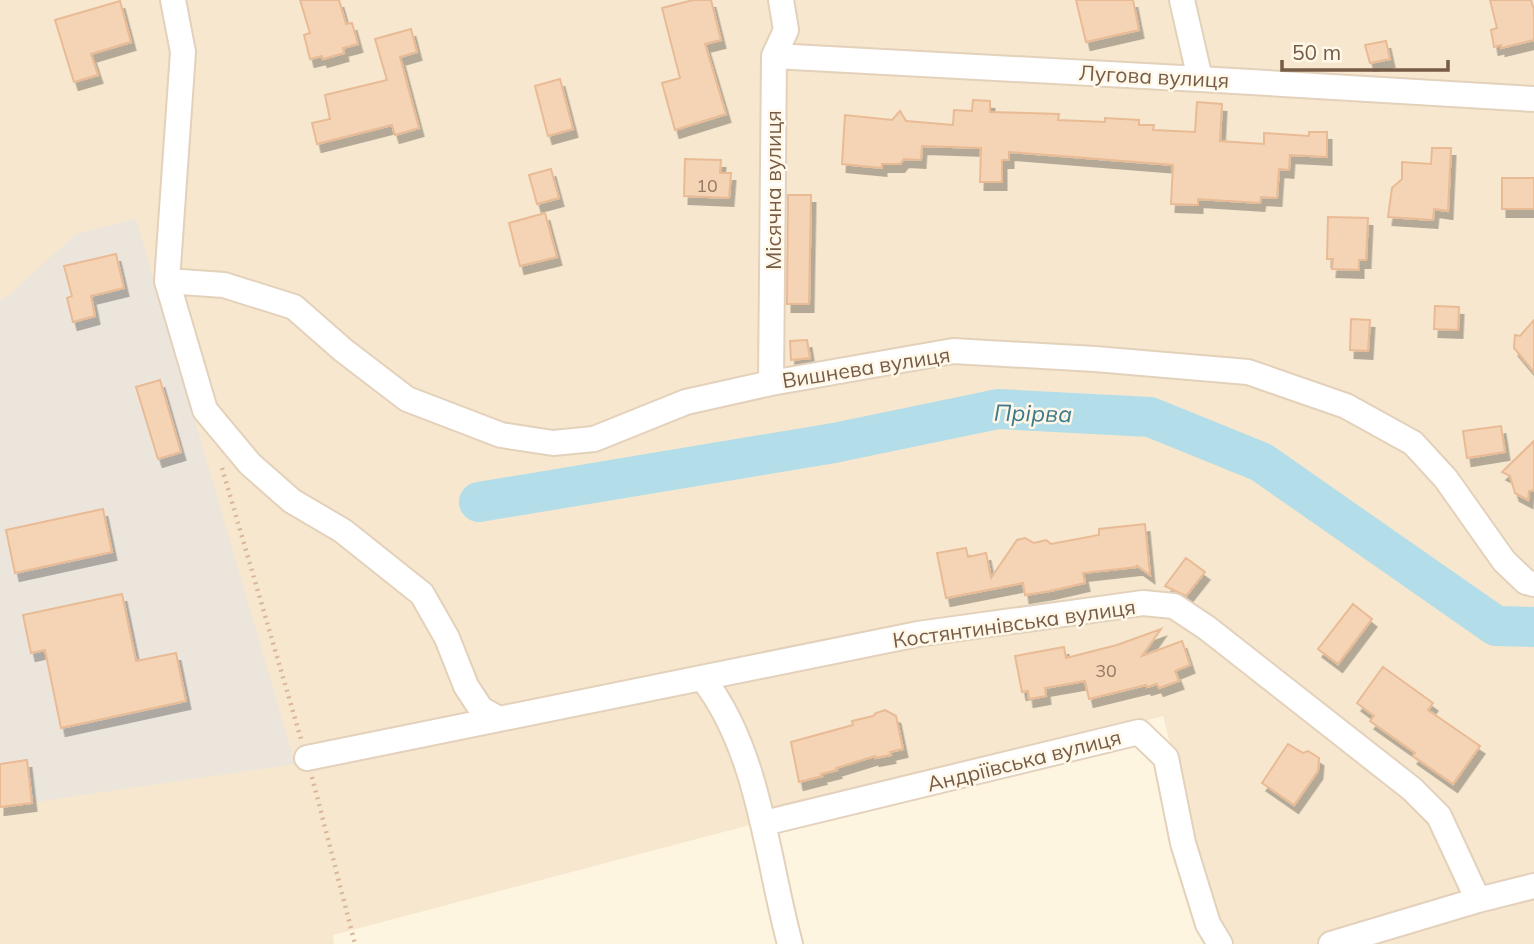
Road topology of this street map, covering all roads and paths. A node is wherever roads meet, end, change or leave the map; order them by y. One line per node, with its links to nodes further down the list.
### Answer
1 (173, 0): 7 (street)
2 (781, 0): 4 (street, Місячна вулиця)
3 (1182, 0): 5 (street)
4 (774, 56): 5 (street, Лугова вулиця); 8 (street, Місячна вулиця)
5 (1200, 79): 6 (street, Лугова вулиця)
6 (1534, 99)
7 (167, 281): 8 (street, Вишнева вулиця); 12 (street)
8 (771, 383): 10 (street, Вишнева вулиця)
9 (221, 464): 13 (path)
10 (1534, 584)
11 (703, 679): 12 (street, Костянтинівська вулиця); 14 (street); 16 (street, Костянтинівська вулиця)
12 (499, 719): 13 (street, Костянтинівська вулиця)
13 (307, 758): 17 (path)
14 (764, 823): 18 (street); 19 (street, Андріївська вулиця)
15 (1534, 886): 16 (street)
16 (1478, 900): 20 (street)
17 (355, 944)
18 (790, 944)
19 (1220, 944)
20 (1331, 944)

